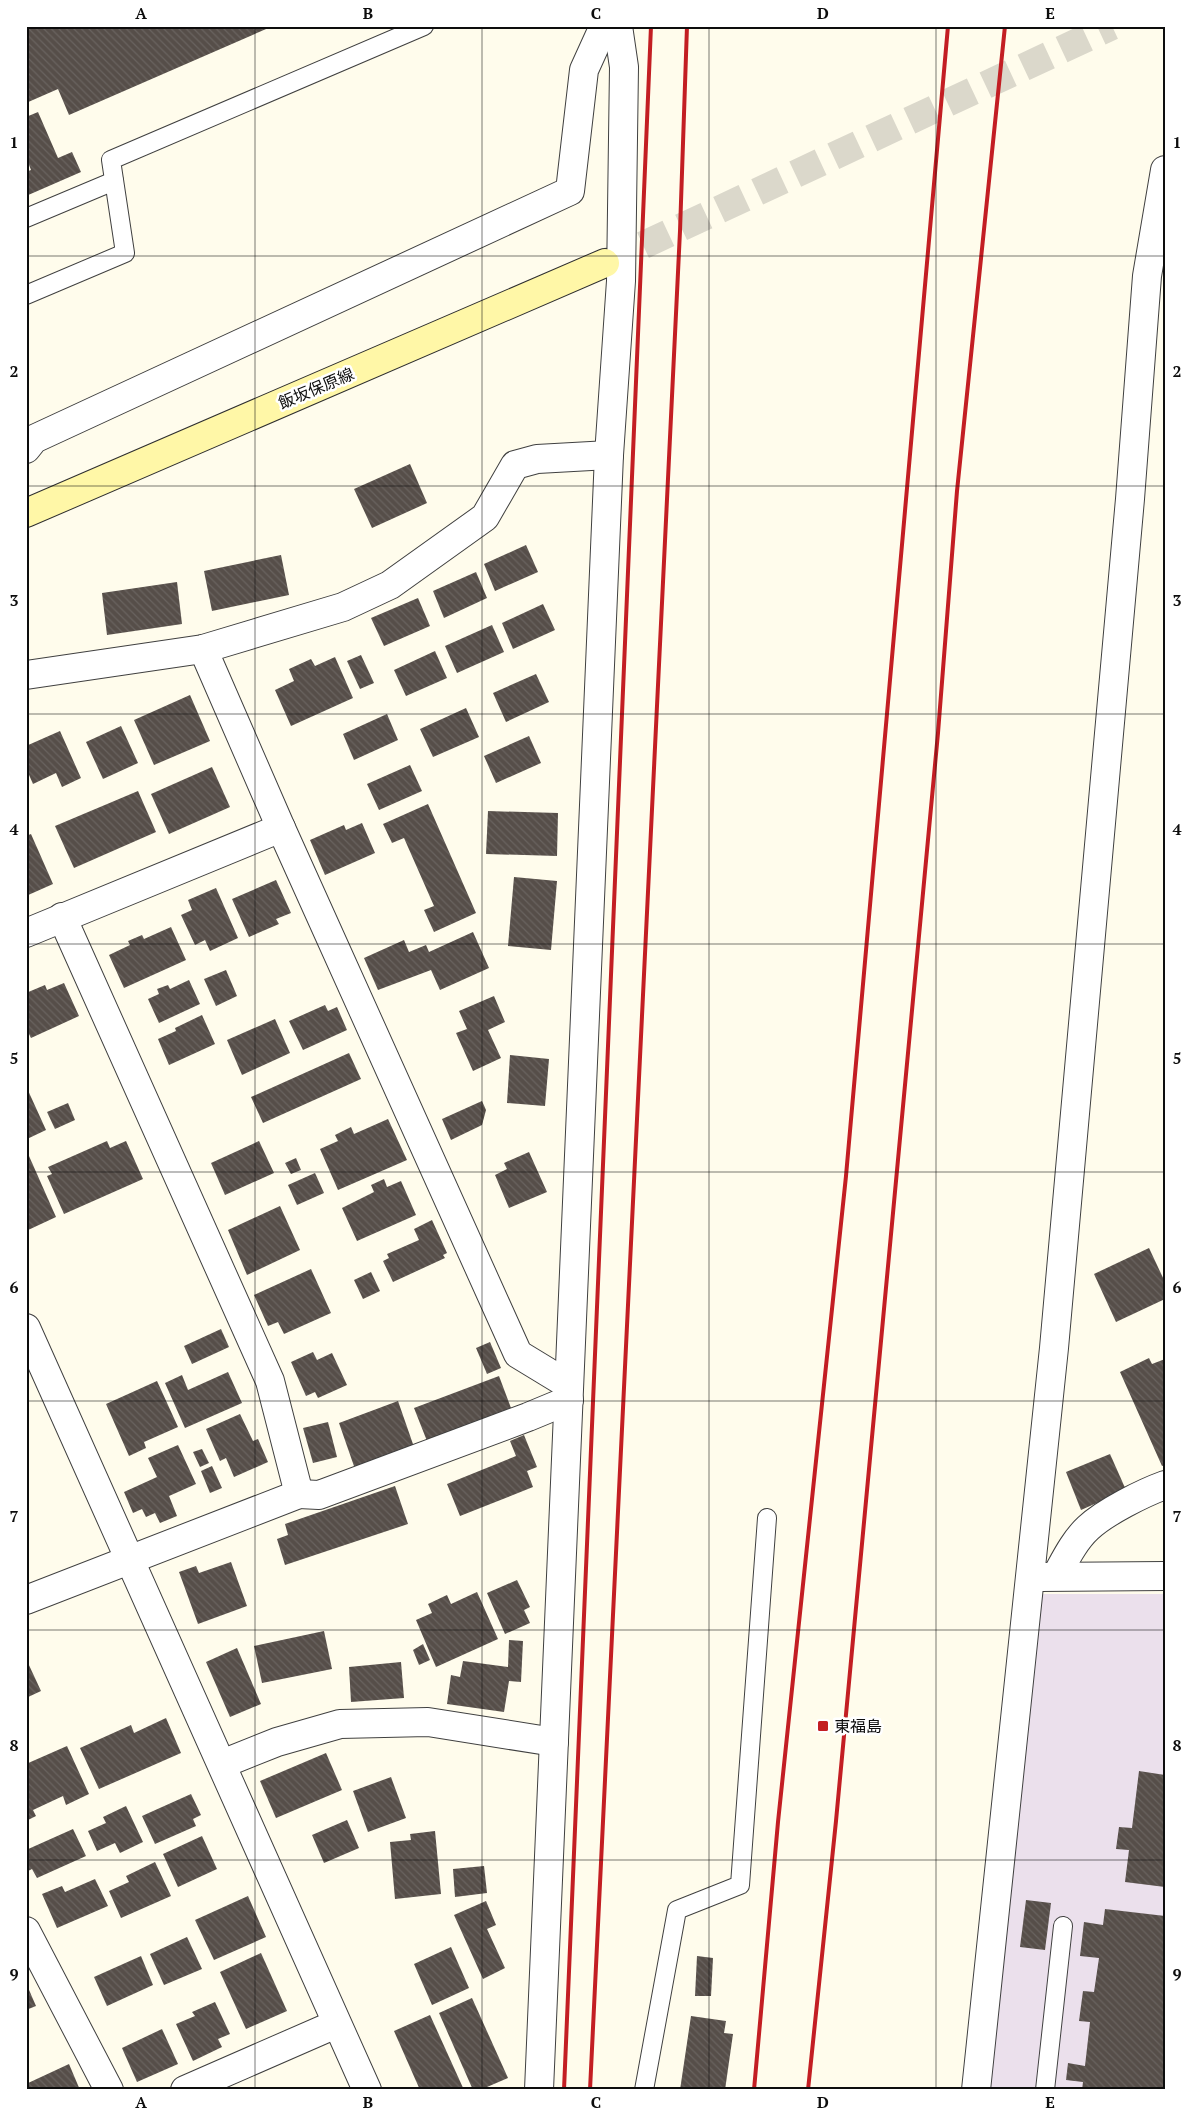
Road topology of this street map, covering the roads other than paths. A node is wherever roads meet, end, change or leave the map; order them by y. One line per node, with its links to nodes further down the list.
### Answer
1 (424, 26): 5 (lane)
2 (604, 26): 9 (street)
3 (618, 26): 10 (street)
4 (1165, 170): 25 (street)
5 (114, 181): 6 (lane); 8 (lane)
6 (26, 218)
7 (605, 263): 11 (main road, 飯坂保原線)
8 (26, 295)
9 (26, 449)
10 (610, 455): 12 (street); 18 (street)
11 (26, 513)
12 (203, 649): 13 (street); 14 (street)
13 (26, 675)
14 (281, 828): 15 (street); 18 (street)
15 (62, 917): 16 (street); 20 (street)
16 (26, 933)
17 (26, 1328): 22 (street)
18 (569, 1392): 20 (street); 27 (street)
19 (1165, 1484): 23 (street)
20 (299, 1494): 22 (street)
21 (768, 1518): 36 (lane)
22 (131, 1559): 26 (street); 28 (street)
23 (1056, 1576): 24 (street); 25 (street)
24 (1165, 1576)
25 (1028, 1578): 37 (street)
26 (26, 1600)
27 (554, 1742): 28 (street); 35 (street)
28 (222, 1764): 31 (street)
29 (1063, 1926): 38 (lane)
30 (26, 1930): 32 (street)
31 (336, 2024): 33 (street); 34 (street)
32 (109, 2090)
33 (185, 2090)
34 (367, 2090)
35 (539, 2090)
36 (644, 2090)
37 (976, 2090)
38 (1045, 2090)

